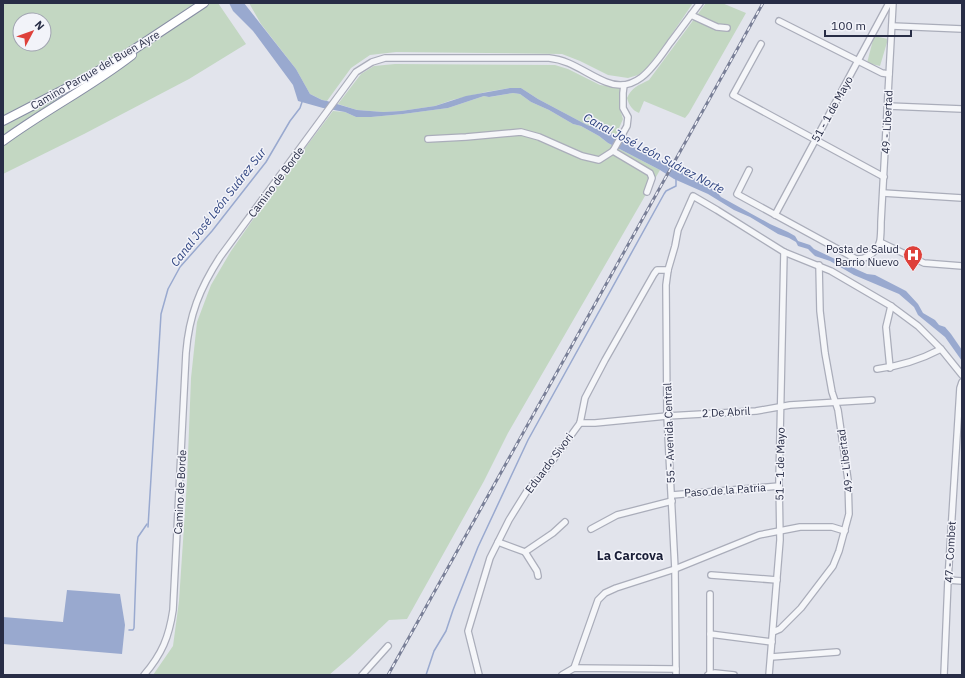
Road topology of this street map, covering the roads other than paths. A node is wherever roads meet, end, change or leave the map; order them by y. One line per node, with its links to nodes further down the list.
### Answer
1 (204, 3): 10 (highway, Camino Parque del Buen Ayre)
2 (700, 3): 5 (street)
3 (889, 3): 12 (street, 51 - 1 de Mayo)
4 (893, 3): 7 (street, 49 - Libertad)
5 (691, 15): 8 (street); 14 (street)
6 (779, 21): 12 (street)
7 (892, 26): 9 (street); 13 (street, 49 - Libertad)
8 (727, 28)
9 (962, 28)
10 (146, 42): 17 (highway, Camino Parque del Buen Ayre); 20 (highway)
11 (761, 44): 19 (street)
12 (858, 61): 13 (street); 19 (street, 51 - 1 de Mayo)
13 (889, 74): 15 (street, 49 - Libertad)
14 (624, 85): 21 (street); 68 (street, Camino de Borde)
15 (888, 106): 16 (street); 23 (street, 49 - Libertad)
16 (962, 109)
17 (3, 121)
18 (428, 138): 21 (street)
19 (815, 139): 23 (street); 27 (street, 51 - 1 de Mayo)
20 (3, 141)
21 (614, 150): 24 (street)
22 (749, 170): 27 (street)
23 (884, 177): 25 (street, 49 - Libertad)
24 (647, 192)
25 (883, 193): 26 (street); 28 (street, 49 - Libertad)
26 (962, 198)
27 (775, 215): 28 (street)
28 (880, 242): 31 (street)
29 (784, 252): 30 (street); 32 (street, 55 - Avenida Central); 41 (street, 51 - 1 de Mayo)
30 (819, 265): 33 (street); 40 (street, 49 - Libertad)
31 (962, 266)
32 (668, 270): 42 (street, 55 - Avenida Central); 43 (street, Eduardo Sivori)
33 (891, 306): 34 (street); 35 (street)
34 (941, 349): 35 (street); 37 (street)
35 (890, 368): 36 (street)
36 (877, 370)
37 (962, 375)
38 (962, 382): 57 (street, 47 - Combet)
39 (872, 400): 40 (street, 2 De Abril)
40 (836, 402): 41 (street, 2 De Abril); 50 (street, 49 - Libertad)
41 (781, 407): 42 (street, 2 De Abril); 44 (street, 51 - 1 de Mayo)
42 (667, 416): 43 (street, 2 De Abril); 45 (street, 55 - Avenida Central)
43 (580, 423): 51 (street, Eduardo Sivori)
44 (779, 486): 45 (street, Paso de la Patria); 49 (street, 51 - 1 de Mayo)
45 (672, 495): 46 (street, 55 - Avenida Central)
46 (672, 501): 48 (street, Paso de la Patria); 53 (street, 55 - Avenida Central)
47 (565, 522): 52 (street)
48 (591, 529)
49 (780, 530): 50 (street); 53 (street); 56 (street, 51 - 1 de Mayo)
50 (845, 531): 60 (street, 49 - Libertad)
51 (498, 542): 52 (street); 70 (street, Eduardo Sivori)
52 (525, 552): 55 (street)
53 (675, 569): 66 (street); 67 (street, 55 - Avenida Central)
54 (711, 575): 56 (street)
55 (538, 576)
56 (778, 580): 60 (street, 51 - 1 de Mayo)
57 (948, 580): 58 (street); 75 (street, 47 - Combet)
58 (962, 581)
59 (710, 594): 61 (street)
60 (773, 632): 62 (street, 51 - 1 de Mayo)
61 (710, 634): 62 (street); 72 (street)
62 (772, 642): 65 (street, 51 - 1 de Mayo)
63 (388, 646): 69 (street)
64 (837, 652): 65 (street)
65 (771, 657): 74 (street, 51 - 1 de Mayo)
66 (574, 668): 67 (street); 71 (street)
67 (676, 672)
68 (144, 675)
69 (362, 675)
70 (479, 675)
71 (562, 675)
72 (709, 675): 73 (street)
73 (734, 675)
74 (769, 675)
75 (944, 675)

